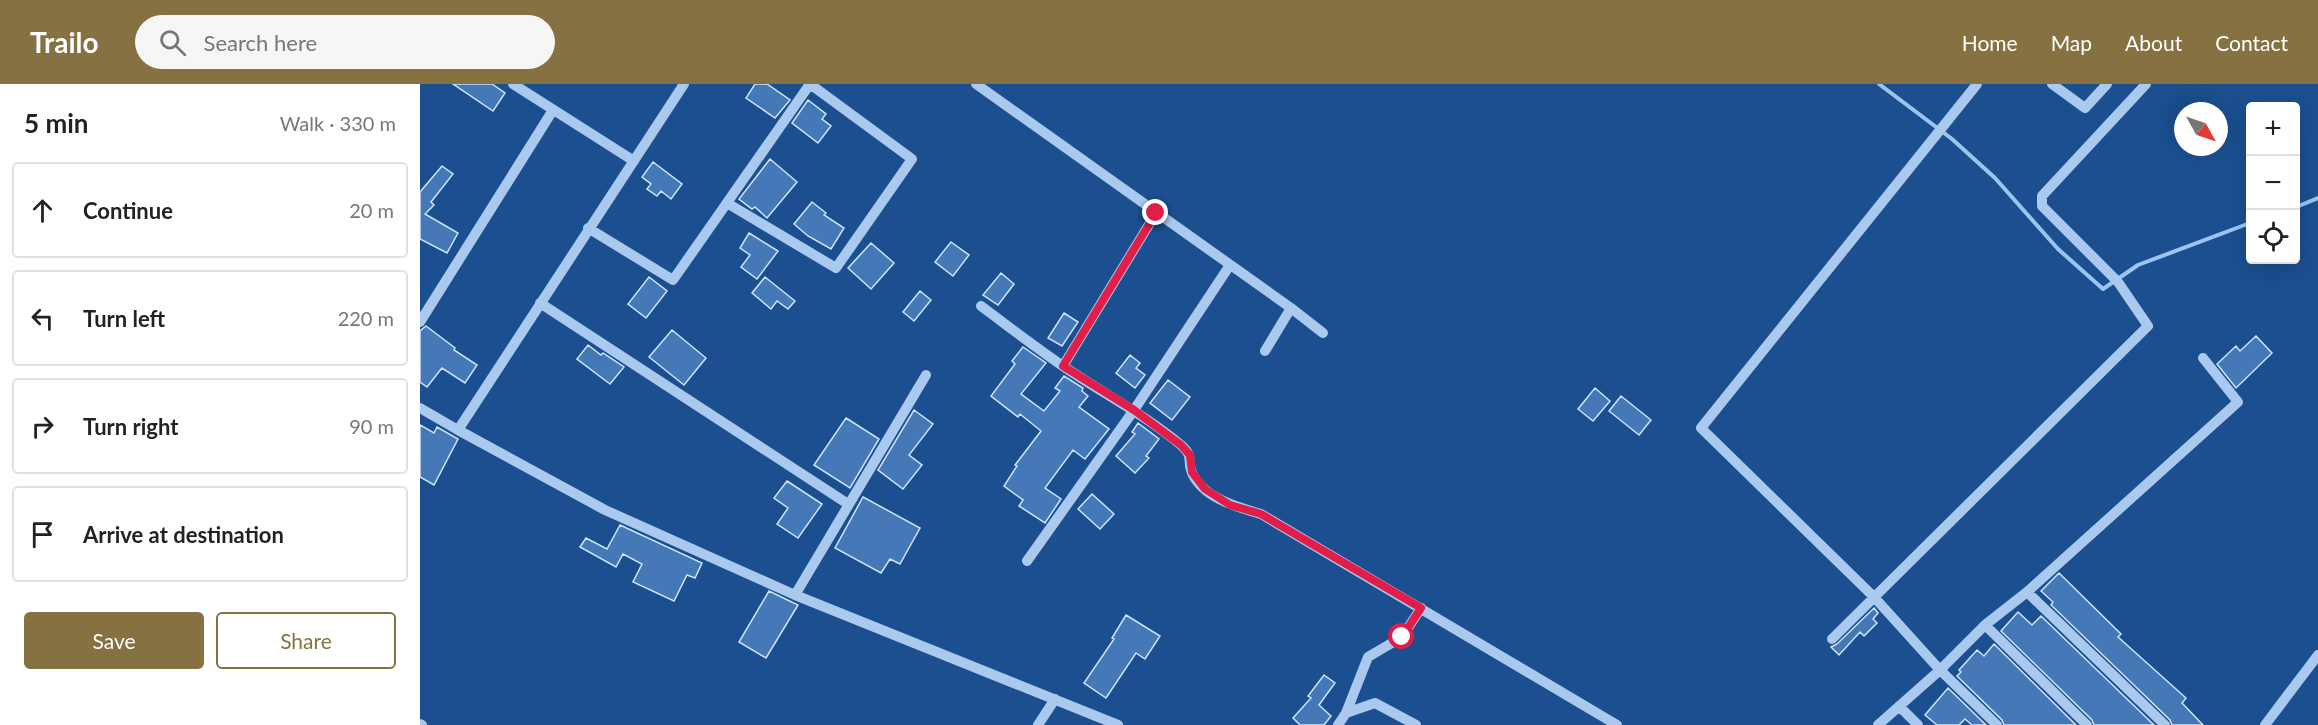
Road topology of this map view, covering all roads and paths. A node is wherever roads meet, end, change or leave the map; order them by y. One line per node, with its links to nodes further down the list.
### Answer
1 (513, 84): 9 (street)
2 (684, 84): 10 (street)
3 (810, 84): 11 (street); 11 (street)
4 (976, 84): 12 (street)
5 (1977, 84): 31 (street)
6 (2052, 84): 7 (street)
7 (2107, 84)
8 (2146, 84): 31 (street)
9 (553, 110): 10 (street); 18 (street)
10 (634, 161): 13 (street)
11 (727, 203): 13 (street)
12 (1156, 213): 14 (street); 22 (street)
13 (588, 228): 15 (street)
14 (1230, 265): 17 (street); 25 (street)
15 (540, 303): 26 (street); 27 (street)
16 (981, 306): 22 (street)
17 (1291, 308): 19 (street); 20 (street)
18 (420, 322)
19 (1323, 333)
20 (1265, 351)
21 (2203, 358): 29 (street)
22 (1063, 366): 25 (street)
23 (926, 375): 27 (street)
24 (420, 408): 26 (street)
25 (1134, 410): 28 (street); 32 (street)
26 (458, 430): 30 (street)
27 (848, 504): 30 (street)
28 (1027, 561)
29 (2027, 592): 33 (street); 49 (street)
30 (795, 596): 37 (street)
31 (1874, 597): 34 (street); 36 (street)
32 (1421, 608): 39 (street); 44 (street)
33 (1985, 625): 36 (street); 48 (street)
34 (1832, 639)
35 (2318, 655): 50 (street)
36 (1940, 670): 38 (street); 47 (street)
37 (1055, 699): 40 (street); 41 (street)
38 (1899, 706): 45 (street); 46 (street)
39 (1346, 713): 42 (street); 43 (street)
40 (1038, 725)
41 (1118, 725)
42 (1338, 725)
43 (1416, 725)
44 (1617, 725)
45 (1878, 725)
46 (1918, 725)
47 (1997, 725)
48 (2087, 725)
49 (2165, 725)
50 (2265, 725)

